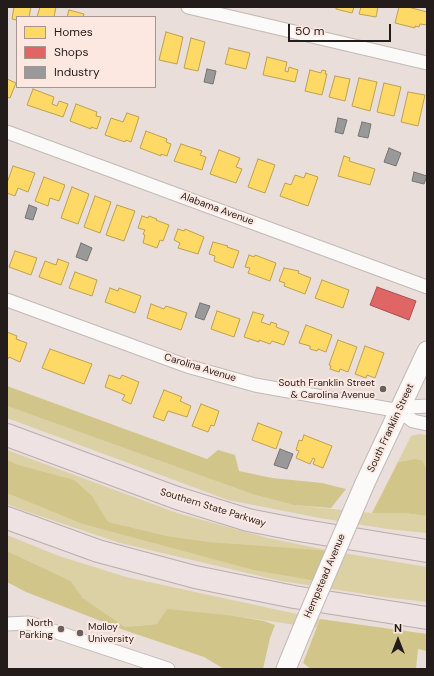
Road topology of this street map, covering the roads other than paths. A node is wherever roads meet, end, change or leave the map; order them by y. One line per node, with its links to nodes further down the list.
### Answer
1 (188, 7): 2 (street)
2 (219, 10): 3 (street)
3 (427, 63)
4 (7, 132): 5 (street, Alabama Avenue)
5 (427, 287)
6 (7, 300): 9 (street, Carolina Avenue)
7 (427, 351): 9 (main road, South Franklin Street)
8 (427, 406): 9 (street)
9 (400, 411): 10 (street); 12 (main road, South Franklin Street)
10 (427, 424)
11 (7, 435): 14 (highway, Southern State Parkway)
12 (365, 483): 18 (main road, Hempstead Avenue, bridge)
13 (7, 518): 15 (highway)
14 (427, 551)
15 (427, 618)
16 (7, 624): 17 (street)
17 (168, 669)
18 (286, 669)

